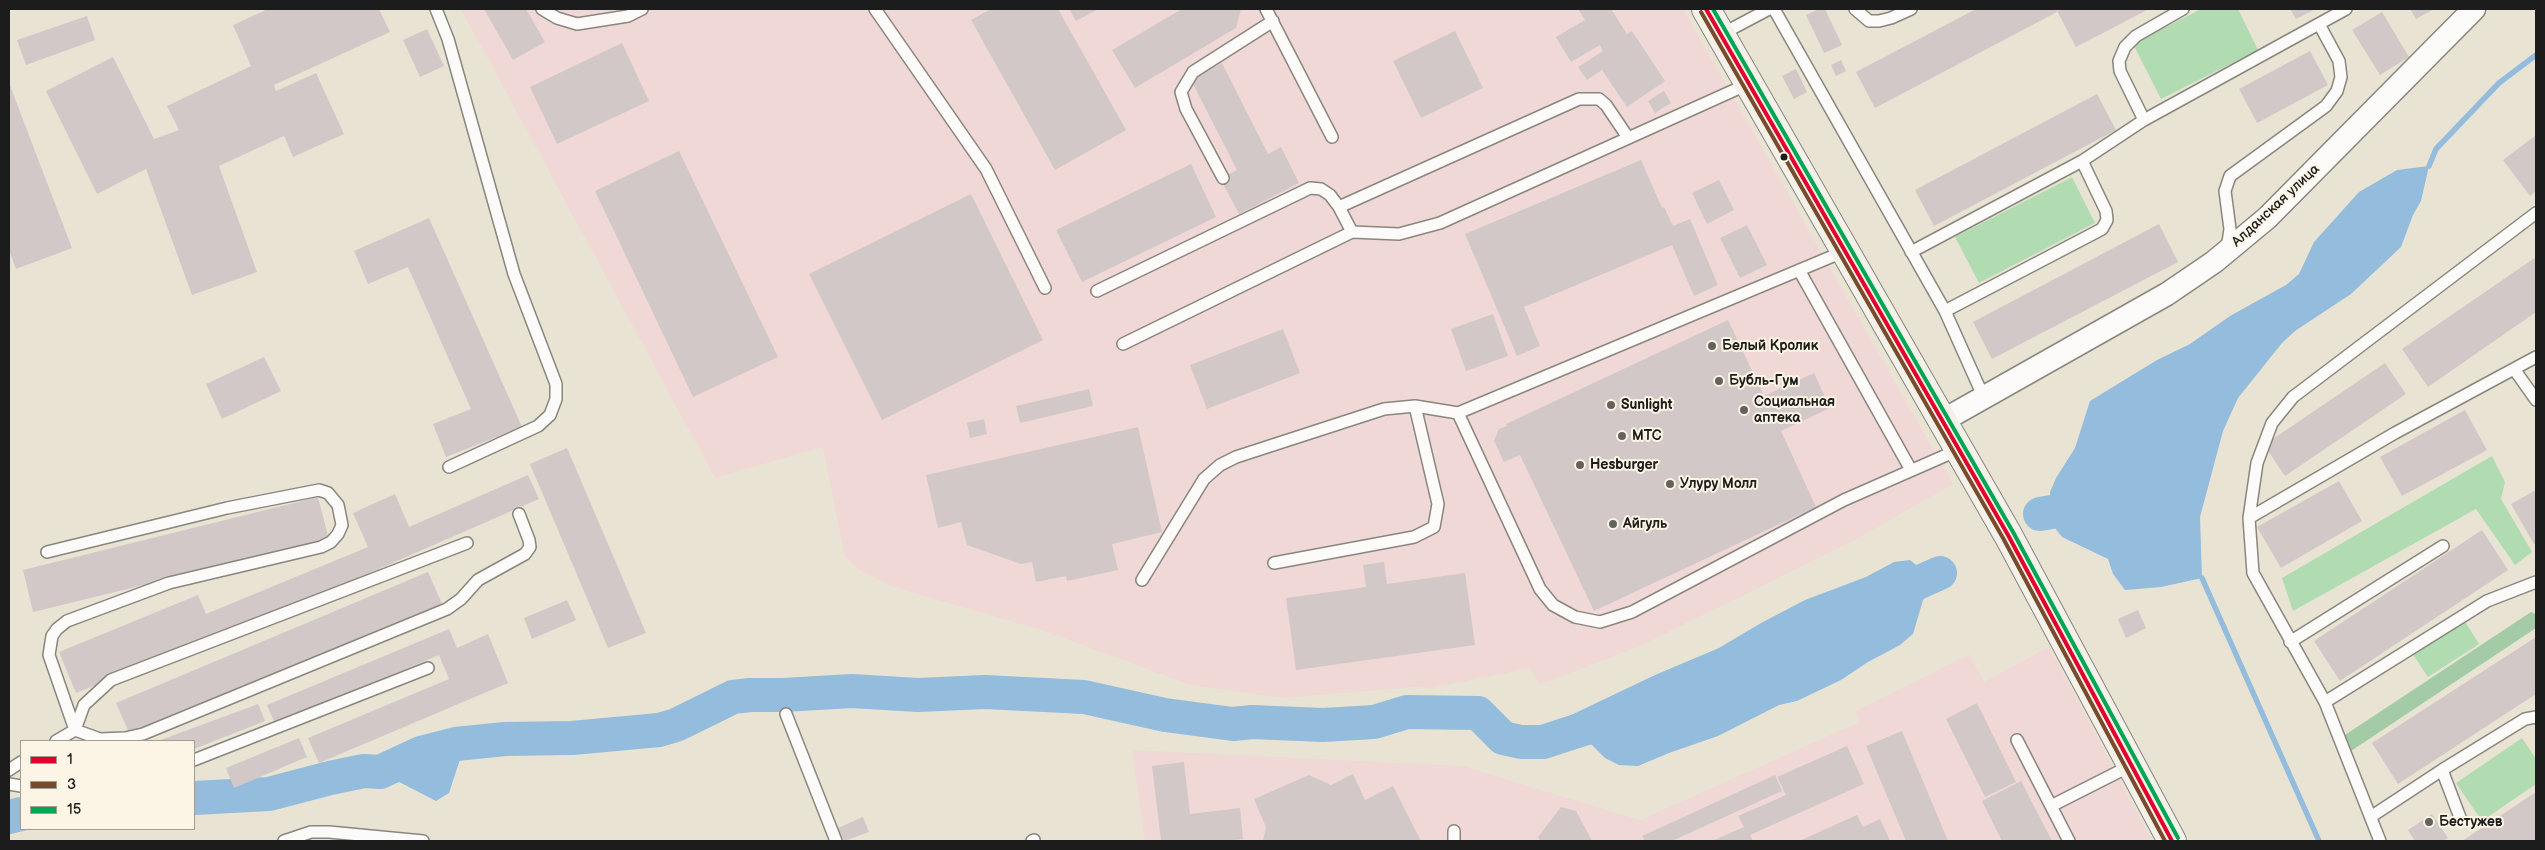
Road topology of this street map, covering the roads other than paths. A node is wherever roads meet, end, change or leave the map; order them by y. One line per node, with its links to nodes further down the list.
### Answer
1 (436, 9): 42 (lane)
2 (542, 9): 3 (lane)
3 (642, 9)
4 (875, 9): 30 (lane)
5 (1266, 9): 14 (lane)
6 (1706, 9): 16 (street)
7 (1769, 9): 16 (lane)
8 (1774, 9): 27 (lane)
9 (1855, 9): 10 (lane)
10 (1911, 9)
11 (2183, 9): 18 (lane)
12 (2346, 9): 15 (lane)
13 (2474, 9): 28 (street, Алданская улица)
14 (1273, 21): 20 (lane); 22 (lane)
15 (2319, 24): 18 (lane); 28 (lane)
16 (1720, 35): 17 (street)
17 (1748, 84): 19 (lane); 26 (street)
18 (2144, 120): 21 (lane)
19 (1627, 136): 23 (lane); 25 (lane)
20 (1332, 137)
21 (2082, 161): 27 (lane); 32 (lane)
22 (1223, 178)
23 (1339, 207): 25 (lane); 31 (lane)
24 (2536, 212): 45 (lane)
25 (1352, 232): 33 (lane)
26 (1845, 251): 29 (lane); 40 (street)
27 (1911, 252): 32 (lane)
28 (2226, 253): 36 (street, Алданская улица)
29 (1799, 270): 39 (lane); 43 (lane)
30 (1045, 288)
31 (1097, 291)
32 (1945, 311): 36 (lane)
33 (1123, 344)
34 (2536, 357): 35 (lane)
35 (2514, 369): 37 (lane); 45 (lane)
36 (1984, 398): 40 (street, Алданская улица)
37 (2536, 400)
38 (1415, 406): 39 (lane); 49 (lane); 50 (lane)
39 (1458, 412): 43 (lane)
40 (1942, 421): 41 (street)
41 (1958, 450): 43 (lane); 62 (street)
42 (449, 467)
43 (1911, 470)
44 (519, 514): 57 (lane)
45 (2249, 518): 52 (lane)
46 (467, 543): 57 (lane)
47 (2443, 546): 52 (lane)
48 (47, 552): 57 (lane)
49 (1274, 563)
50 (1142, 580)
51 (2536, 582): 54 (lane)
52 (2290, 642): 54 (lane)
53 (428, 668): 60 (lane)
54 (2324, 702): 66 (lane)
55 (786, 714): 70 (lane)
56 (2536, 718): 64 (lane)
57 (75, 730): 58 (lane)
58 (58, 740)
59 (2017, 740): 65 (lane)
60 (195, 760)
61 (20, 763): 63 (lane)
62 (2132, 765): 65 (lane); 72 (street)
63 (9, 770)
64 (2442, 770): 66 (lane); 67 (lane)
65 (2051, 806): 71 (lane)
66 (2372, 816): 73 (lane)
67 (2461, 820)
68 (284, 841): 69 (lane)
69 (423, 841)
70 (836, 841)
71 (2069, 841)
72 (2172, 841)
73 (2380, 841)

